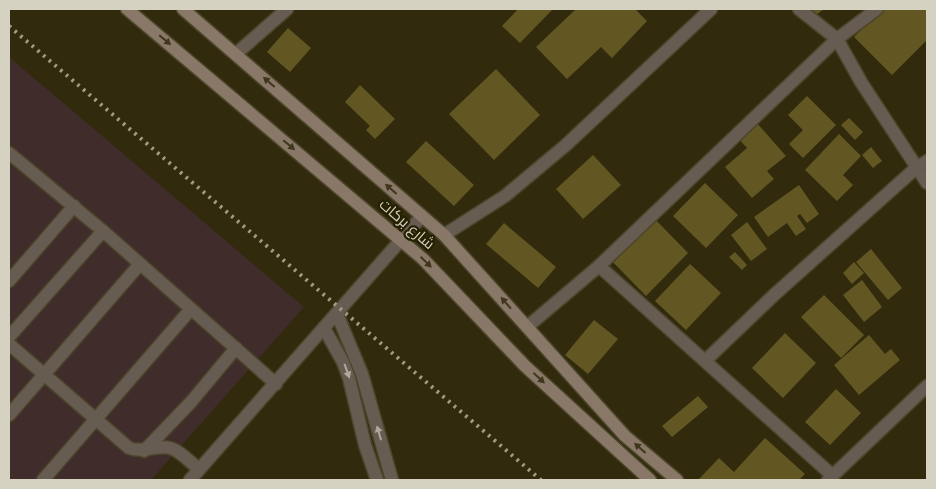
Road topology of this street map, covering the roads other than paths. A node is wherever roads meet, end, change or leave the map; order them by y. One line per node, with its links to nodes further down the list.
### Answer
1 (127, 9): 17 (main road, شارع بركات, one-way to 17)
2 (183, 9): 8 (main road, شارع بركات)
3 (287, 9): 8 (street)
4 (711, 9): 16 (street)
5 (799, 9): 7 (street)
6 (877, 9): 7 (street)
7 (836, 39): 11 (street); 19 (street)
8 (237, 54): 14 (main road, شارع بركات, one-way to 8)
9 (9, 153): 13 (street)
10 (927, 161): 11 (street)
11 (916, 168): 12 (street); 28 (street)
12 (927, 183)
13 (74, 206): 15 (street); 20 (street)
14 (422, 216): 16 (main road, شارع بركات); 17 (street)
15 (103, 231): 18 (street); 25 (street)
16 (444, 235): 23 (main road, شارع بركات, one-way to 16)
17 (401, 240): 22 (street); 41 (main road, شارع بركات, one-way to 41)
18 (140, 264): 21 (street); 29 (street)
19 (599, 266): 23 (street); 28 (street)
20 (9, 281)
21 (192, 309): 27 (street); 33 (street)
22 (337, 314): 24 (street); 40 (street, one-way to 22)
23 (527, 326): 42 (main road, شارع بركات, one-way to 23)
24 (324, 328): 30 (street); 39 (street, one-way to 39)
25 (9, 337)
26 (9, 344): 29 (street)
27 (236, 348): 30 (street); 34 (street)
28 (706, 360): 36 (street)
29 (44, 374): 32 (street); 33 (street)
30 (276, 384): 35 (street)
31 (927, 386): 36 (street)
32 (9, 414)
33 (95, 420): 34 (street); 37 (street)
34 (144, 451): 35 (street)
35 (199, 469): 38 (street)
36 (831, 478)
37 (43, 480)
38 (190, 480)
39 (377, 480)
40 (392, 480)
41 (650, 480)
42 (677, 480)

